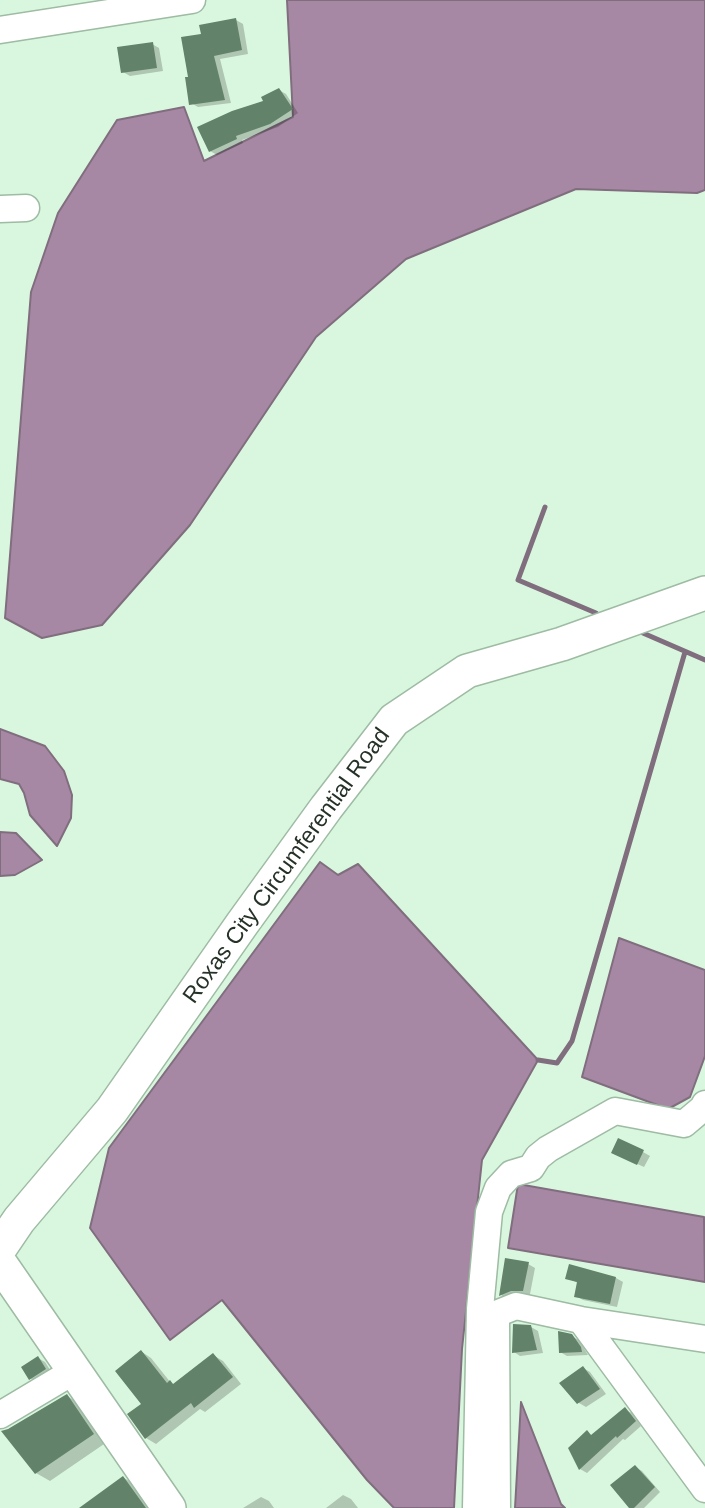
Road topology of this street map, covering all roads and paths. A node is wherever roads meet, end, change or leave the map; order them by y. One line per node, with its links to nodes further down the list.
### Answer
1 (192, 0): 2 (street)
2 (0, 30)
3 (705, 593): 5 (main road, Roxas City Circumferential Road)
4 (705, 1104): 13 (street)
5 (0, 1248)
6 (0, 1263): 9 (main road)
7 (581, 1320): 8 (street); 11 (street); 14 (street)
8 (705, 1339)
9 (74, 1371): 10 (street); 12 (main road)
10 (0, 1415)
11 (705, 1489)
12 (169, 1508)
13 (476, 1508)
14 (497, 1508)

